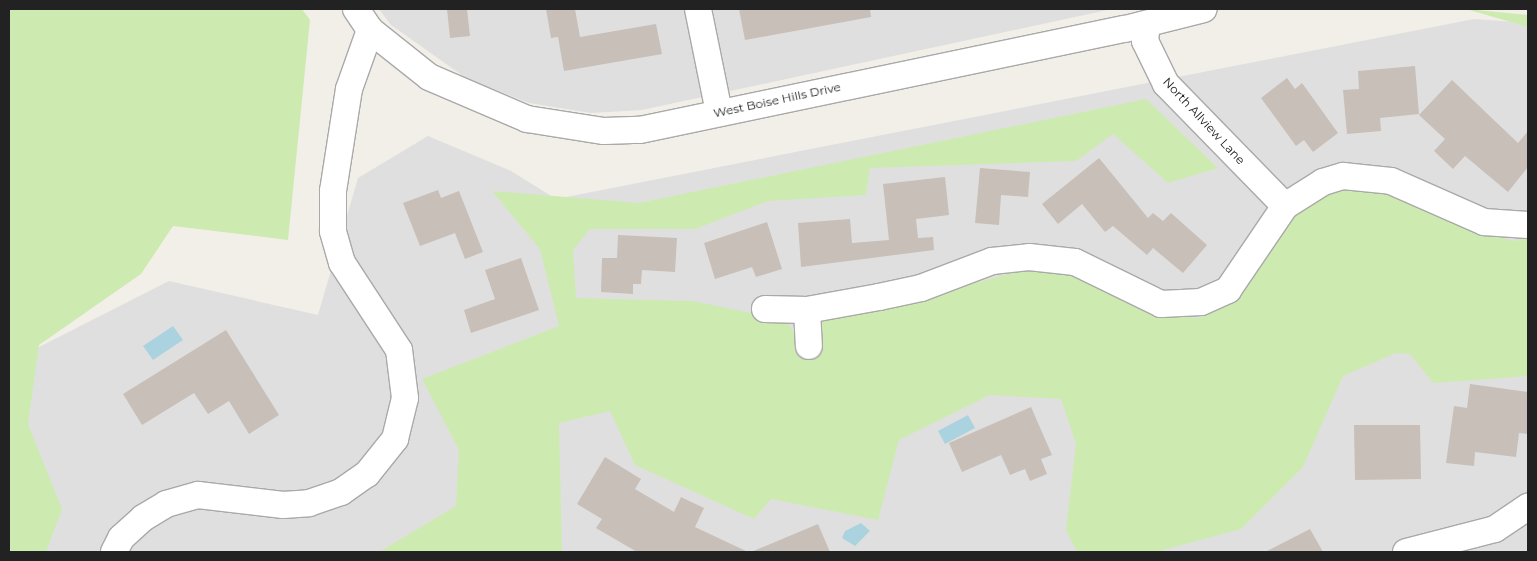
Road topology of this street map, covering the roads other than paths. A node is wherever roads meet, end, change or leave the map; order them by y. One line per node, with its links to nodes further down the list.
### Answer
1 (356, 9): 5 (street, West Boise Hills Drive)
2 (698, 9): 6 (street)
3 (1204, 9): 4 (street, West Boise Hills Drive)
4 (1147, 24): 6 (street, West Boise Hills Drive); 7 (street, North Allview Lane)
5 (370, 30): 6 (street, West Boise Hills Drive); 13 (street)
6 (719, 112)
7 (1286, 206): 8 (street); 10 (street)
8 (1528, 225)
9 (765, 309): 10 (street)
10 (806, 310): 11 (street)
11 (809, 346)
12 (1528, 507): 14 (street)
13 (114, 552)
14 (1406, 552)

